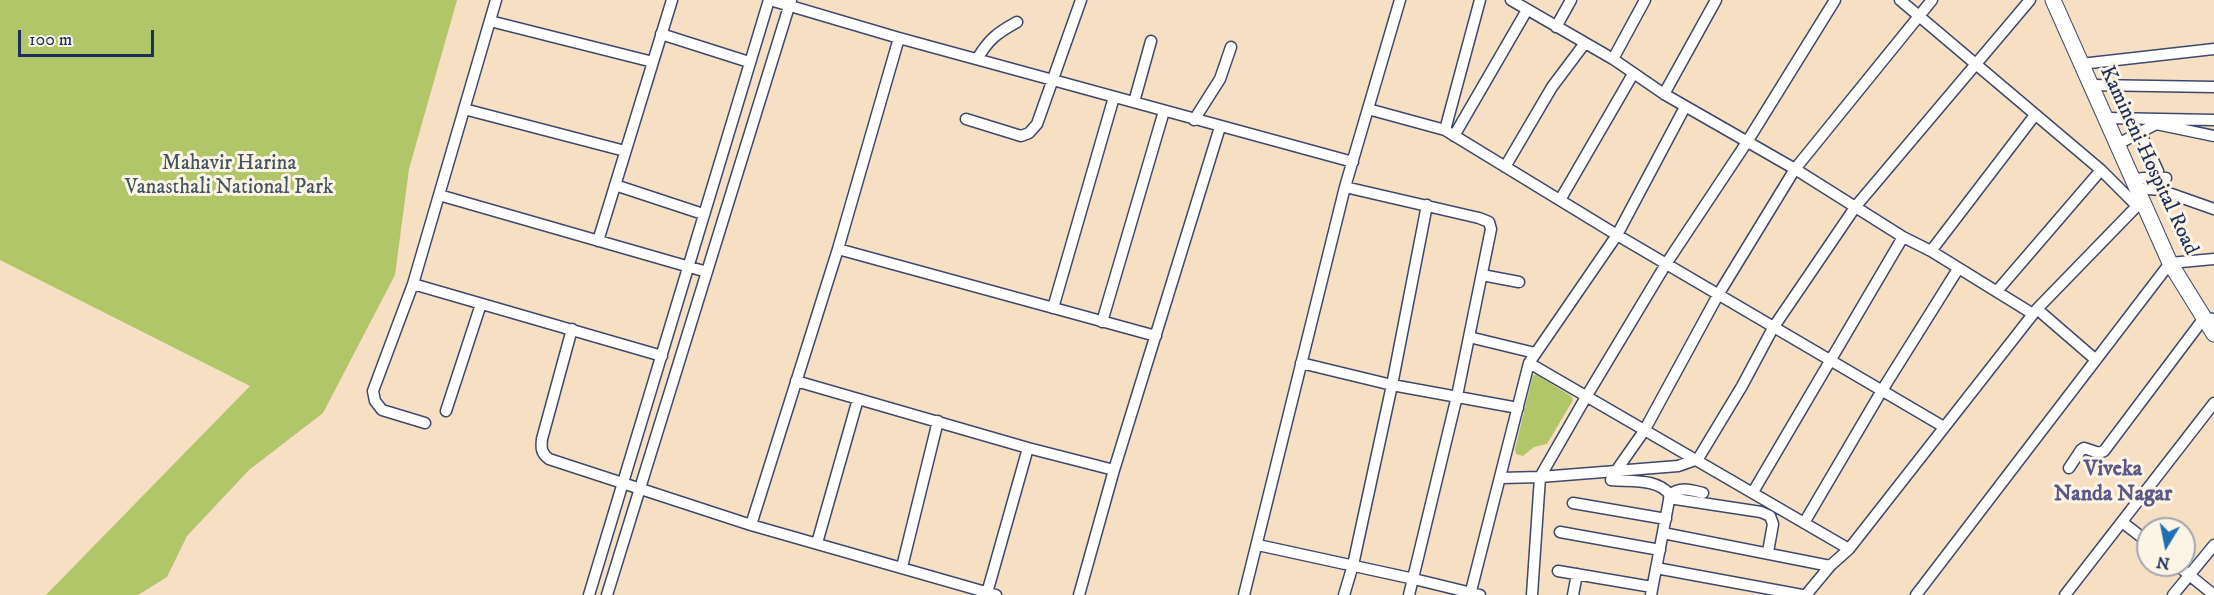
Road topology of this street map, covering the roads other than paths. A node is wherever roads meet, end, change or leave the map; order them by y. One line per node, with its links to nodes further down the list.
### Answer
1 (496, 0): 19 (street)
2 (672, 0): 22 (street)
3 (770, 0): 16 (street); 31 (street)
4 (1081, 0): 35 (street)
5 (1400, 0): 43 (street)
6 (1480, 0): 52 (street)
7 (1511, 0): 17 (street)
8 (1571, 0): 21 (street)
9 (1645, 0): 29 (street)
10 (1716, 0): 38 (street)
11 (1835, 0): 54 (street)
12 (1900, 0): 18 (street)
13 (1932, 0): 18 (street)
14 (2030, 0): 33 (street)
15 (2053, 0): 32 (street, Kamineni Hospital Road)
16 (790, 3): 23 (street); 81 (street)
17 (1527, 10): 21 (street); 52 (street)
18 (1918, 15): 33 (street); 59 (street)
19 (490, 21): 30 (street); 42 (street)
20 (1017, 22): 28 (street)
21 (1556, 27): 25 (street)
22 (661, 34): 30 (street); 31 (street)
23 (899, 38): 28 (street); 74 (street)
24 (1151, 41): 40 (street)
25 (1585, 43): 29 (street); 58 (street)
26 (1231, 47): 48 (street)
27 (2214, 49): 32 (street)
28 (977, 59): 35 (street)
29 (1613, 59): 34 (street)
30 (653, 62): 56 (street)
31 (749, 62): 70 (street)
32 (2081, 64): 36 (street, Kamineni Hospital Road)
33 (1976, 65): 45 (street); 68 (street)
34 (1633, 74): 38 (street); 65 (street)
35 (1054, 80): 39 (street); 47 (street)
36 (2092, 85): 37 (street); 46 (street, Kamineni Hospital Road)
37 (2214, 87)
38 (1664, 94): 41 (street)
39 (1114, 97): 40 (street); 88 (street)
40 (1134, 102): 44 (street)
41 (1685, 107): 54 (street); 71 (street)
42 (464, 109): 56 (street); 64 (street)
43 (1368, 109): 52 (street); 57 (street)
44 (1164, 111): 48 (street); 91 (street)
45 (2035, 115): 60 (street); 75 (street)
46 (2107, 118): 49 (street); 55 (street, Kamineni Hospital Road)
47 (966, 119)
48 (1194, 120): 50 (street)
49 (2214, 120)
50 (1220, 127): 57 (street); 95 (street)
51 (2140, 132): 53 (street); 55 (street); 61 (street)
52 (1450, 133): 58 (street)
53 (2214, 136)
54 (1747, 142): 59 (street); 78 (street)
55 (2118, 144): 61 (street, Kamineni Hospital Road)
56 (625, 152): 62 (street)
57 (1353, 162): 63 (street)
58 (1505, 167): 65 (street)
59 (1795, 169): 68 (street); 86 (street)
60 (2101, 170): 67 (street); 85 (street)
61 (2136, 183): 67 (street, Kamineni Hospital Road); 69 (street)
62 (615, 185): 70 (street); 73 (street)
63 (1345, 188): 66 (street); 101 (street)
64 (439, 195): 73 (street); 84 (street)
65 (1560, 200): 71 (street)
66 (1427, 205): 82 (street); 103 (street)
67 (2141, 205): 77 (street, Kamineni Hospital Road); 89 (street)
68 (1856, 206): 72 (street); 92 (street)
69 (2214, 209)
70 (704, 214): 79 (street)
71 (1617, 235): 78 (street); 98 (street)
72 (1903, 237): 75 (street); 100 (street)
73 (598, 241): 79 (street)
74 (838, 249): 88 (street); 102 (street)
75 (1930, 251): 80 (street)
76 (2214, 259): 77 (street)
77 (2170, 263): 90 (street, Kamineni Hospital Road); 99 (street)
78 (1666, 264): 86 (street); 106 (street)
79 (686, 267): 81 (street); 97 (street)
80 (1958, 269): 85 (street); 104 (street)
81 (707, 272): 123 (street)
82 (1482, 275): 83 (street); 96 (street)
83 (1518, 282)
84 (413, 284): 87 (street); 112 (street)
85 (1997, 291): 89 (street)
86 (1718, 295): 92 (street); 114 (street)
87 (481, 304): 93 (street); 110 (street)
88 (1053, 308): 91 (street)
89 (2035, 312): 99 (street); 113 (street)
90 (2209, 318): 94 (street, Kamineni Hospital Road); 117 (street)
91 (1102, 322): 95 (street)
92 (1773, 328): 100 (street); 116 (street)
93 (572, 330): 97 (street); 122 (street)
94 (2214, 334)
95 (1156, 336): 118 (street)
96 (1469, 337): 98 (street); 105 (street)
97 (662, 356): 122 (street)
98 (1532, 358): 106 (street); 109 (street)
99 (2096, 360): 164 (street)
100 (1831, 362): 104 (street); 124 (street)
101 (1301, 363): 103 (street); 136 (street)
102 (796, 381): 107 (street); 131 (street)
103 (1392, 385): 105 (street); 141 (street)
104 (1881, 392): 113 (street); 130 (street)
105 (1457, 396): 109 (street); 150 (street)
106 (1586, 397): 114 (street); 121 (street)
107 (858, 399): 111 (street); 135 (street)
108 (2214, 403): 129 (street)
109 (1518, 408): 120 (street)
110 (446, 411)
111 (938, 421): 115 (street); 143 (street)
112 (424, 423)
113 (1944, 427): 138 (street)
114 (1644, 431): 116 (street); 119 (street)
115 (1029, 448): 118 (street); 153 (street)
116 (1698, 459): 119 (street); 124 (street)
117 (2069, 468)
118 (1114, 470): 157 (street)
119 (1614, 476): 121 (street); 126 (street)
120 (1501, 477): 121 (street); 154 (street)
121 (1540, 477): 161 (street)
122 (623, 482): 123 (street); 155 (street)
123 (639, 488): 131 (street); 156 (street)
124 (1753, 492): 130 (street)
125 (1703, 493): 126 (street)
126 (1670, 496): 128 (street); 140 (street)
127 (1573, 503): 128 (street)
128 (1666, 519): 133 (street)
129 (2122, 522): 134 (street); 165 (street)
130 (1804, 523): 138 (street)
131 (752, 525): 135 (street)
132 (1560, 532): 139 (street)
133 (1664, 533): 139 (street); 140 (street)
134 (2136, 533)
135 (816, 543): 143 (street)
136 (1258, 545): 141 (street); 158 (street)
137 (2214, 545): 145 (street)
138 (1849, 549): 142 (street)
139 (1660, 550): 144 (street)
140 (1768, 552): 142 (street)
141 (1353, 565): 150 (street); 159 (street)
142 (1830, 566): 163 (street)
143 (902, 567): 153 (street)
144 (1656, 568): 151 (street); 152 (street)
145 (2196, 568)
146 (1558, 571): 147 (street)
147 (1577, 574): 151 (street); 162 (street)
148 (2188, 577): 166 (street)
149 (2192, 577): 167 (street)
150 (1414, 579): 154 (street); 160 (street)
151 (1652, 591)
152 (1762, 592): 163 (street)
153 (992, 594)
154 (1474, 594)
155 (589, 595)
156 (607, 595)
157 (1079, 595)
158 (1244, 595)
159 (1344, 595)
160 (1409, 595)
161 (1532, 595)
162 (1573, 595)
163 (1804, 595)
164 (1916, 595)
165 (2065, 595)
166 (2173, 595)
167 (2214, 595)

